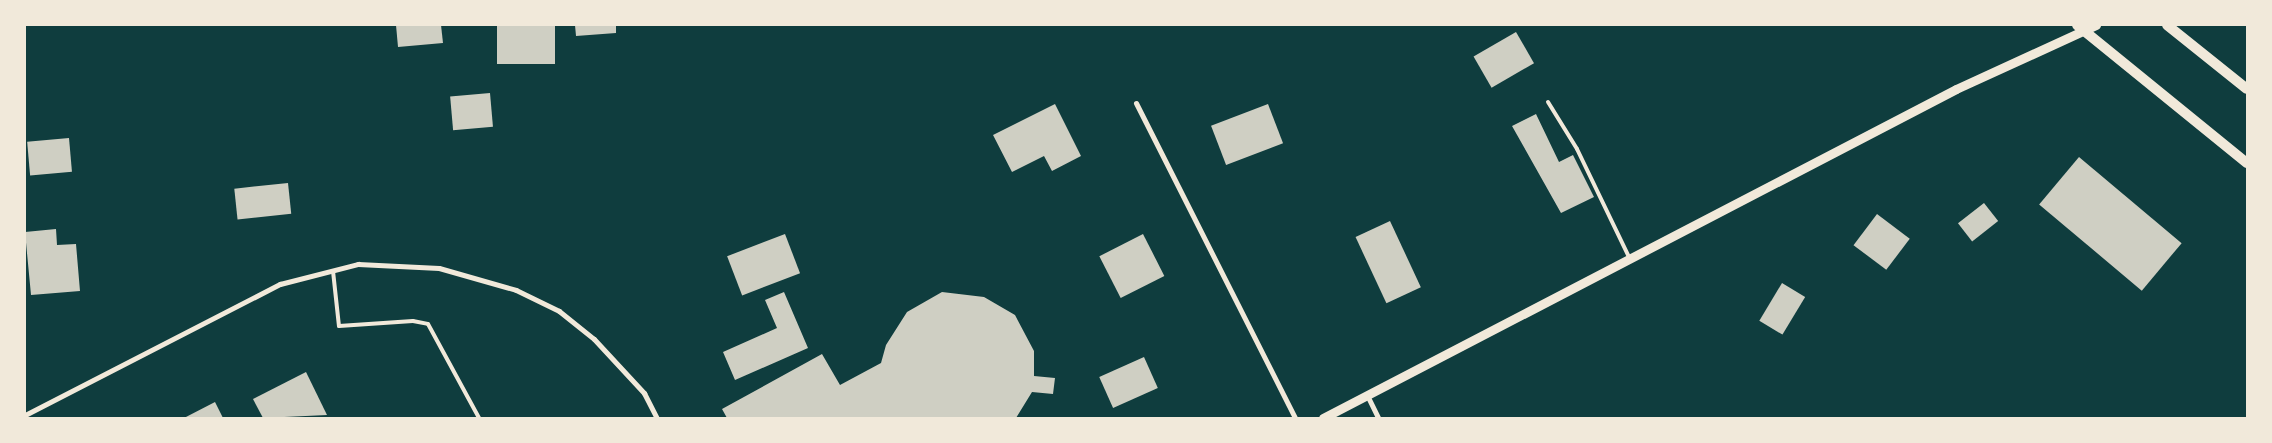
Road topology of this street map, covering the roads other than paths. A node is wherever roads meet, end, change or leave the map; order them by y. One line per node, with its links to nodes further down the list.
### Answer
1 (2096, 25): 3 (street)
2 (2167, 25): 4 (main road)
3 (2080, 27): 7 (main road); 8 (street)
4 (2247, 90)
5 (1548, 102): 8 (lane)
6 (1136, 103): 14 (street)
7 (2247, 163)
8 (1631, 261): 10 (street)
9 (333, 270): 11 (street); 12 (lane); 13 (street)
10 (1366, 395): 15 (street); 16 (street)
11 (25, 414)
12 (479, 418)
13 (657, 418)
14 (1295, 418)
15 (1323, 418)
16 (1378, 418)

